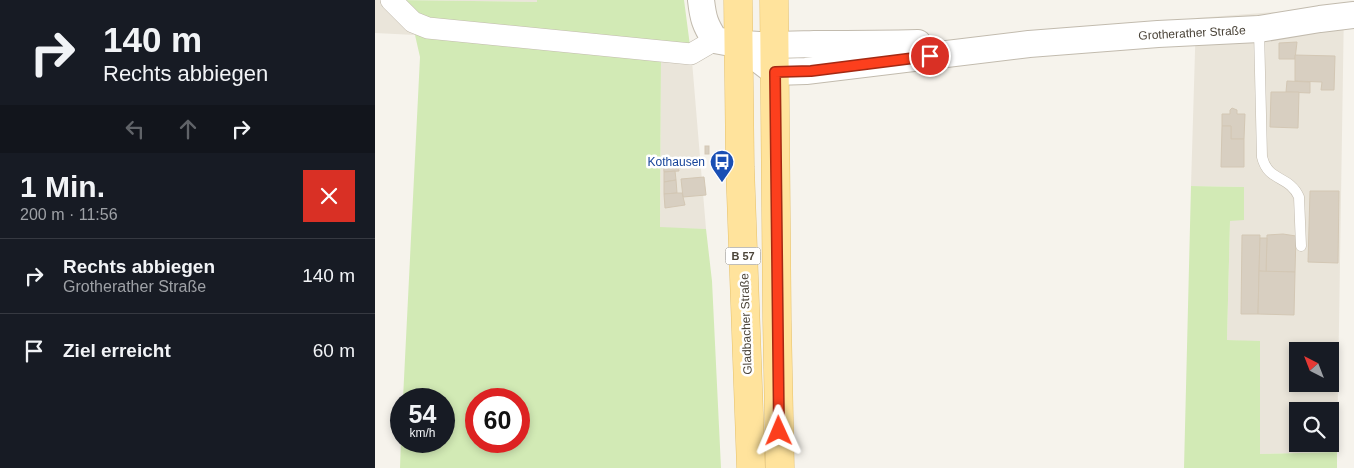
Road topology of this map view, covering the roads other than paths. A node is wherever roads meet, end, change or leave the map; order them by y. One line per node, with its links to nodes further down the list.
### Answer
1 (391, 0): 7 (street)
2 (701, 0): 7 (street)
3 (738, 0): 7 (main road, Gladbacher Straße / B 57)
4 (775, 0): 9 (main road, B 57)
5 (1354, 15): 6 (street, Grotherather Straße)
6 (1259, 29): 8 (street, Grotherather Straße); 11 (lane)
7 (726, 42): 9 (street, Grotherather Straße); 10 (street); 12 (main road, Gladbacher Straße / B 57)
8 (1029, 44): 9 (street, Grotherather Straße); 10 (street, Grotherather Straße)
9 (775, 45): 10 (main road, B 57)
10 (775, 72): 13 (main road, B 57)
11 (1301, 246)
12 (751, 468)
13 (780, 468)

